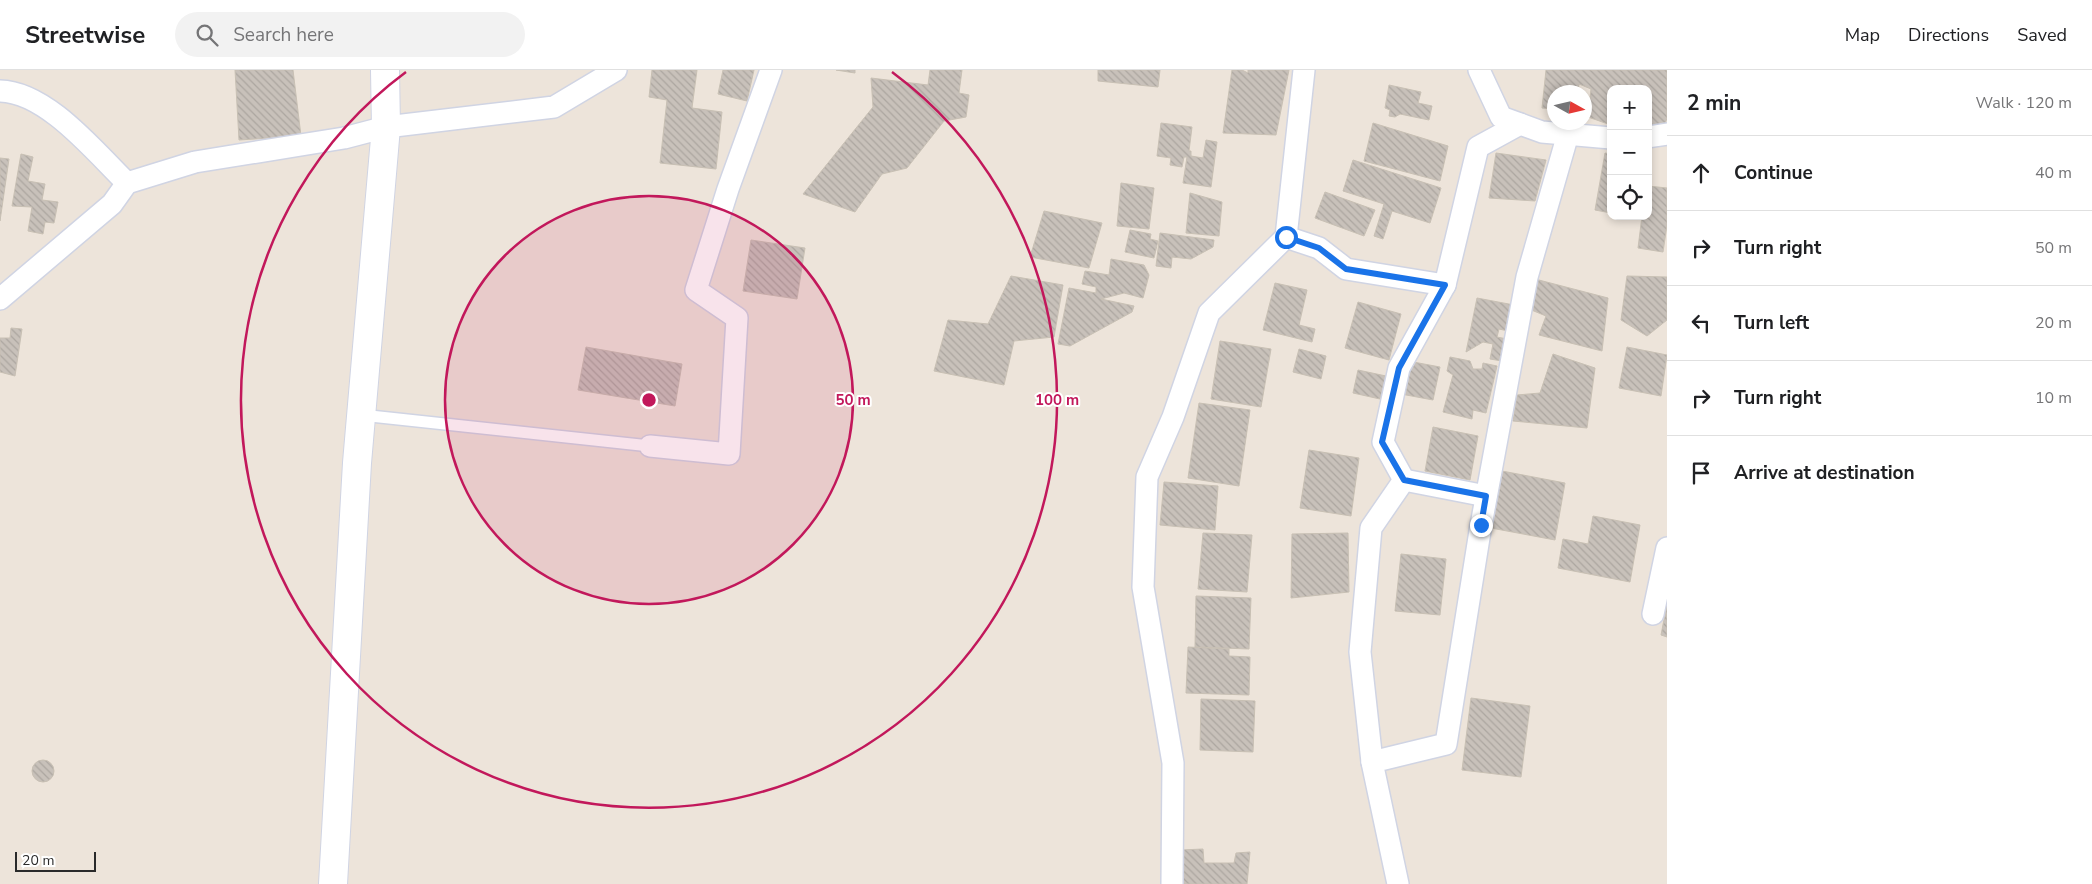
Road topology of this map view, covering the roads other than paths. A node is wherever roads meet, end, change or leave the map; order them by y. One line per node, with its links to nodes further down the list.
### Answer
1 (385, 70): 8 (main road)
2 (616, 70): 8 (street)
3 (770, 70): 18 (street)
4 (1304, 70): 14 (street)
5 (1479, 70): 7 (street)
6 (0, 91): 13 (street)
7 (1520, 124): 9 (street); 15 (street)
8 (386, 127): 13 (street); 17 (main road)
9 (1568, 134): 12 (street); 20 (street)
10 (1667, 134): 11 (street)
11 (1652, 136)
12 (1607, 138)
13 (127, 183): 16 (street)
14 (1286, 237): 15 (street); 25 (street)
15 (1445, 285): 19 (street)
16 (0, 299)
17 (360, 415): 18 (lane); 24 (main road)
18 (650, 446)
19 (1404, 480): 20 (street); 23 (street)
20 (1486, 496): 23 (street)
21 (1667, 548): 22 (street)
22 (1652, 614)
23 (1372, 762): 26 (street)
24 (333, 884)
25 (1172, 884)
26 (1398, 884)

